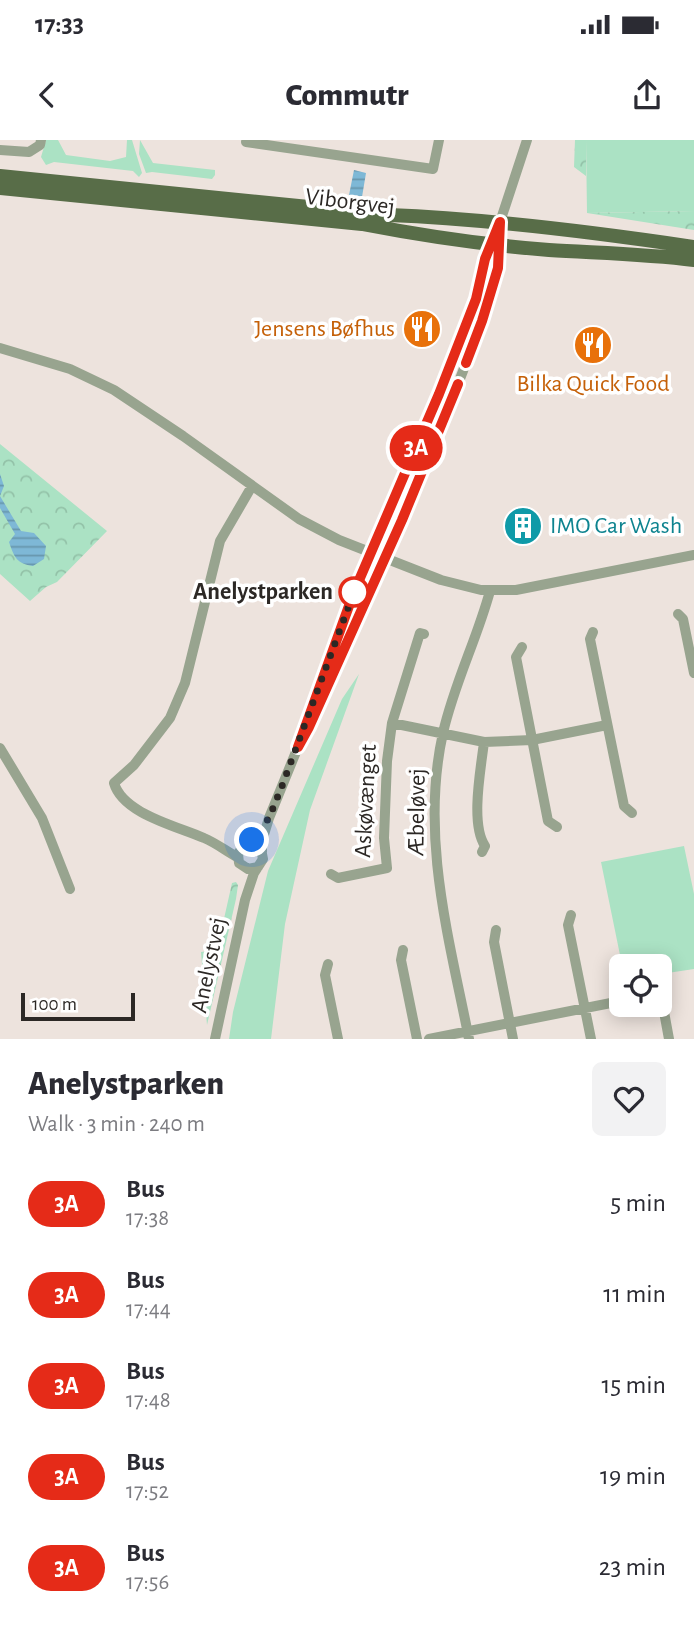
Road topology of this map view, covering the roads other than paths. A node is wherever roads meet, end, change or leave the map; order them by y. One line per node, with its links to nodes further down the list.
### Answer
1 (41, 140): 5 (street)
2 (439, 140): 4 (street)
3 (527, 140): 8 (street)
4 (246, 142)
5 (0, 150)
6 (0, 176): 8 (main road, Viborgvej)
7 (0, 188): 9 (main road, Viborgvej)
8 (500, 222): 9 (street); 10 (main road, Viborgvej)
9 (495, 244): 11 (main road, Viborgvej); 14 (street); 16 (street)
10 (694, 247)
11 (694, 260)
12 (0, 348): 13 (street)
13 (253, 486): 14 (street); 33 (street)
14 (372, 552): 16 (street); 28 (street)
15 (694, 555): 17 (street)
16 (384, 558): 17 (street); 28 (street)
17 (490, 591): 25 (street, Æbeløvej)
18 (678, 614): 22 (street)
19 (593, 632): 24 (street)
20 (424, 634): 23 (street, Askøvænget)
21 (522, 647): 26 (street)
22 (694, 673)
23 (392, 723): 25 (street, Askøvænget); 39 (street, Askøvænget)
24 (607, 725): 26 (street, Askøvænget); 30 (street)
25 (443, 734): 27 (street, Askøvænget); 50 (street, Æbeløvej)
26 (532, 740): 27 (street, Askøvænget); 32 (street)
27 (484, 742): 36 (street)
28 (298, 747): 31 (street)
29 (0, 748): 40 (street)
30 (632, 813)
31 (269, 818): 34 (street); 35 (street)
32 (557, 827)
33 (209, 840): 34 (street); 37 (street)
34 (244, 845): 35 (street); 37 (street)
35 (262, 852): 38 (street)
36 (482, 852)
37 (239, 861): 38 (street); 41 (street, Anelystvej)
38 (258, 867): 41 (street, Anelystvej)
39 (331, 874)
40 (70, 889)
41 (245, 900): 51 (street, Anelystvej)
42 (571, 915): 47 (street)
43 (496, 930): 49 (street)
44 (403, 950): 53 (street)
45 (328, 964): 52 (street)
46 (609, 1003): 47 (street)
47 (585, 1008): 49 (street); 56 (street)
48 (665, 1017): 57 (street)
49 (510, 1023): 50 (street); 55 (street)
50 (468, 1035): 54 (street)
51 (215, 1039)
52 (338, 1039)
53 (417, 1039)
54 (429, 1039)
55 (513, 1039)
56 (591, 1039)
57 (669, 1039)

